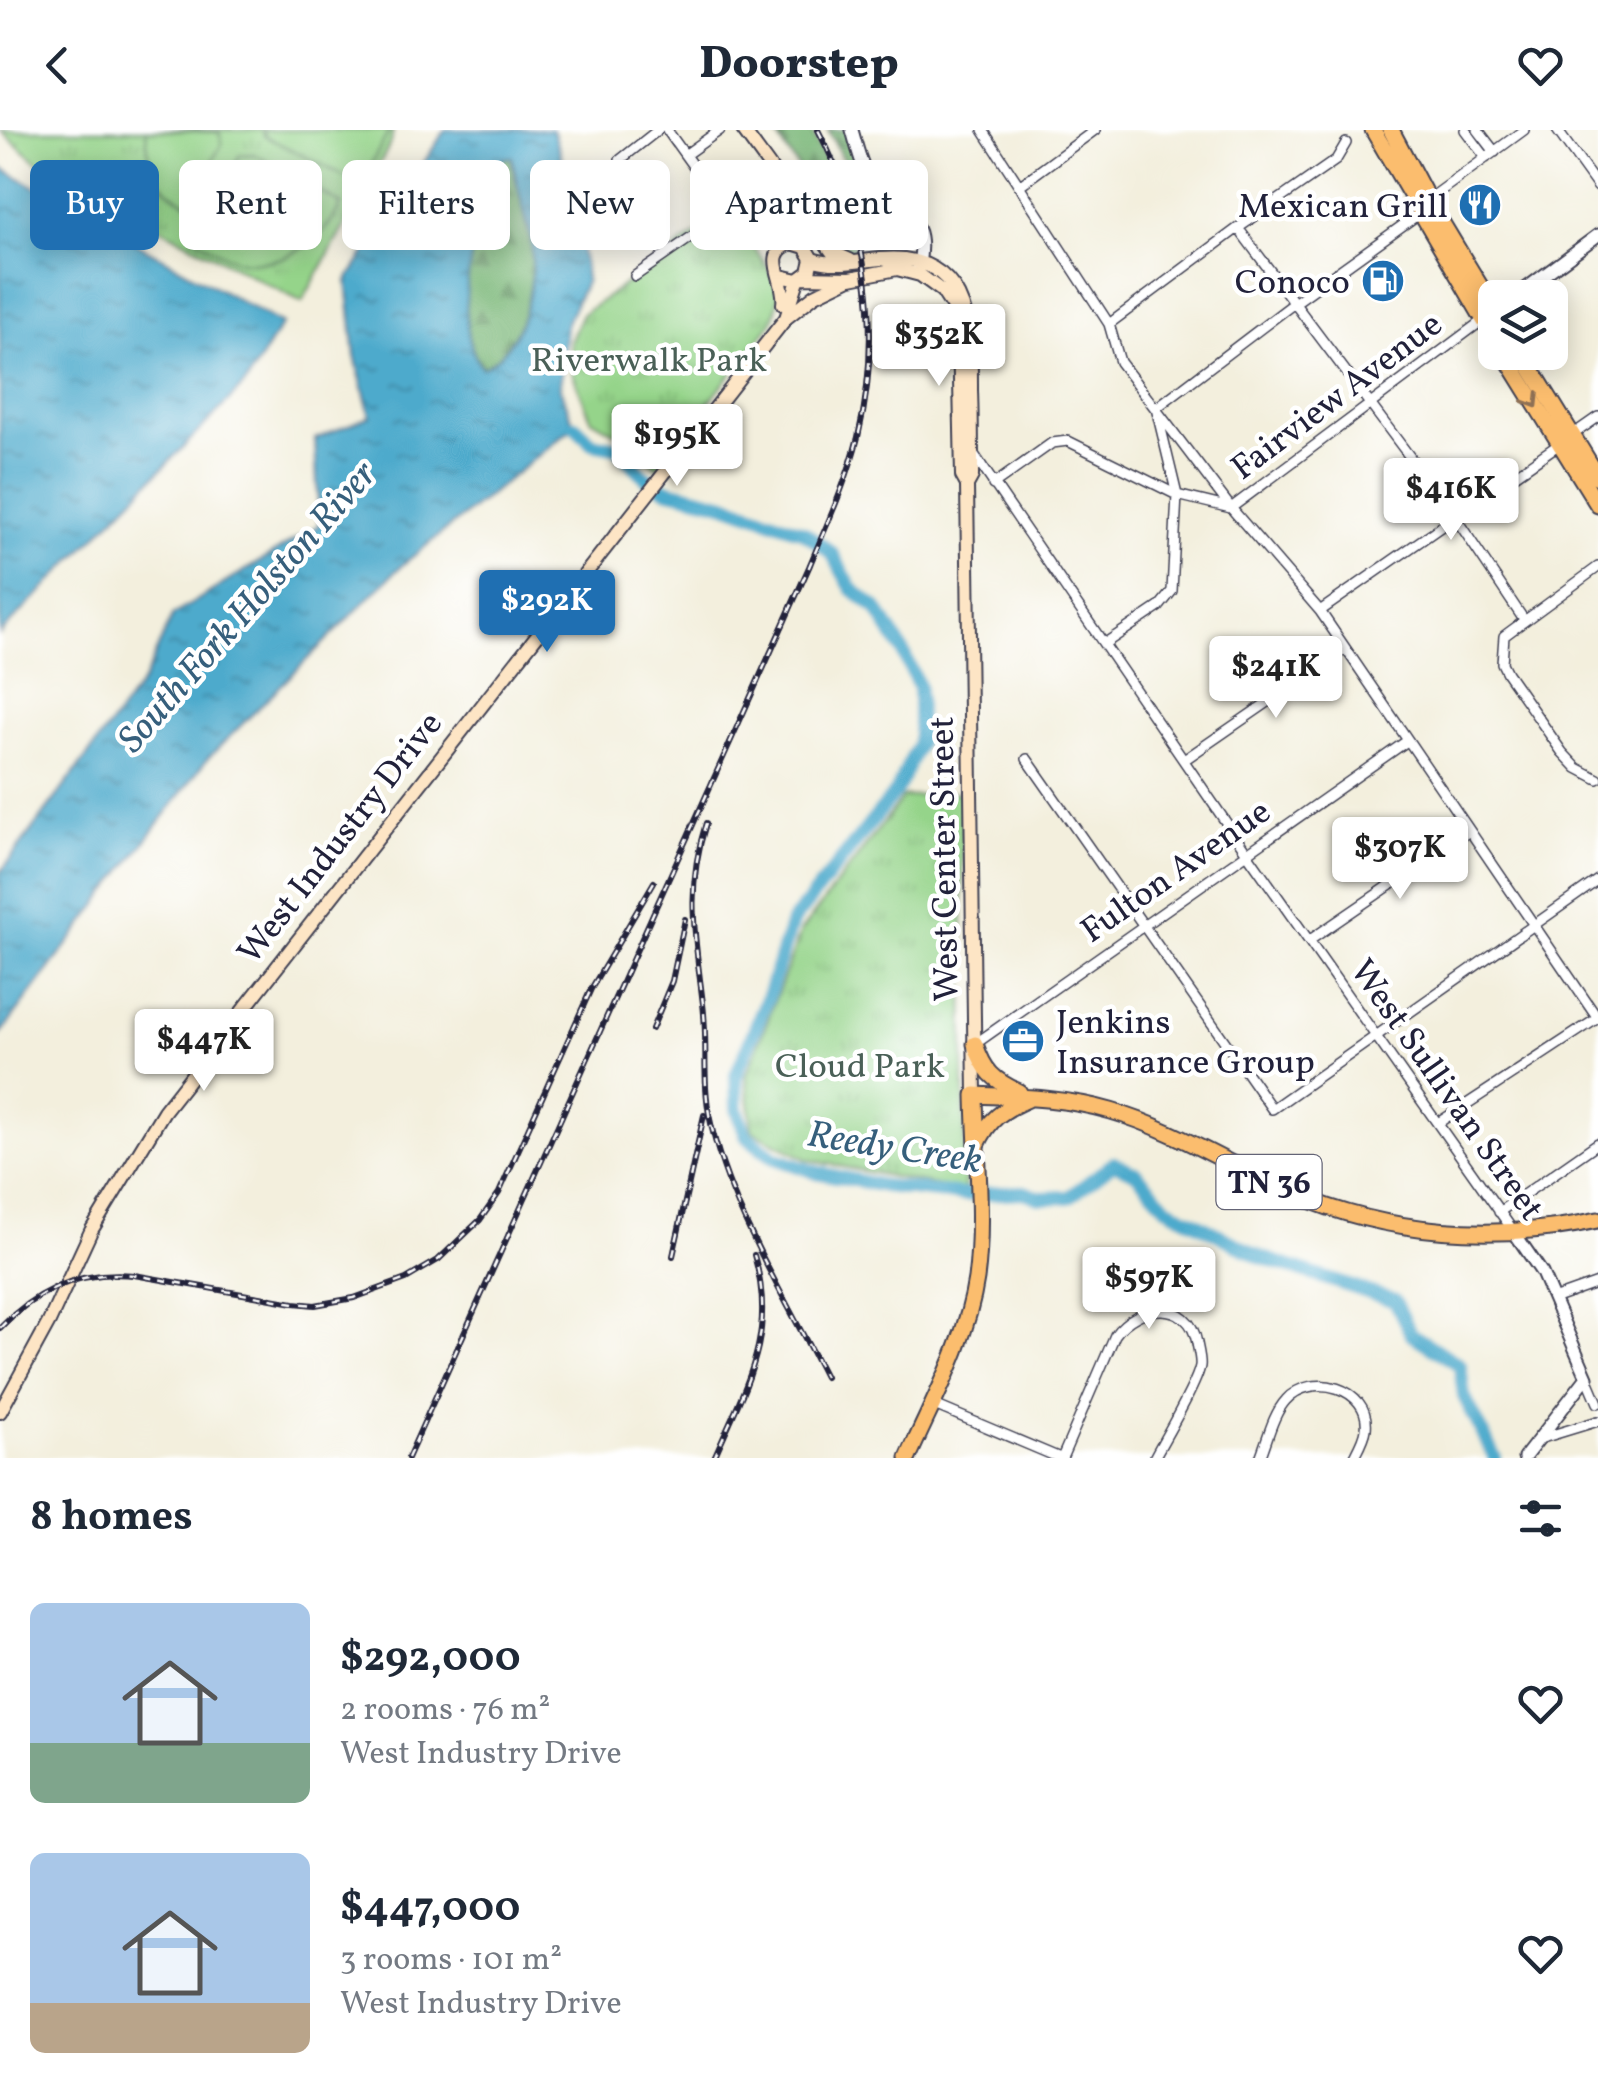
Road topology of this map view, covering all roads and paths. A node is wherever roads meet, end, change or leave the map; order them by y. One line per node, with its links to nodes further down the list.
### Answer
1 (658, 130): 17 (street)
2 (667, 130): 15 (street)
3 (720, 130): 15 (street)
4 (743, 130): 18 (main road)
5 (852, 130): 31 (street)
6 (983, 130): 20 (street)
7 (1095, 130): 20 (street)
8 (1374, 130): 22 (main road)
9 (1391, 130): 22 (main road)
10 (1466, 130): 16 (street)
11 (1478, 130): 16 (street)
12 (1524, 130): 16 (street)
13 (1557, 130): 21 (street)
14 (1346, 142): 23 (street)
15 (685, 155): 19 (street)
16 (1490, 155): 22 (street)
17 (620, 160)
18 (765, 160)
19 (690, 162)
20 (1019, 186): 42 (street)
21 (1598, 187)
22 (1424, 207): 37 (main road); 38 (main road); 39 (street)
23 (1238, 228): 39 (street); 42 (street)
24 (1598, 235): 36 (street)
25 (690, 238): 32 (street)
26 (779, 250): 33 (main road)
27 (806, 250): 29 (main road)
28 (831, 250): 30 (main road)
29 (812, 259): 30 (main road); 35 (main road)
30 (858, 262): 31 (main road)
31 (918, 268): 34 (main road); 50 (main road, West Center Street); 52 (main road, West Center Street)
32 (635, 276)
33 (782, 276): 35 (main road); 43 (main road, West Industry Drive)
34 (852, 278): 35 (main road); 40 (main road)
35 (801, 279): 40 (main road, West Industry Drive)
36 (1538, 280)
37 (1478, 288)
38 (1478, 293)
39 (1292, 304): 46 (street); 47 (street)
40 (786, 318): 43 (main road, West Industry Drive)
41 (1478, 323): 46 (street, Fairview Avenue)
42 (1109, 324): 47 (street)
43 (775, 332): 89 (main road, West Industry Drive)
44 (1516, 370): 49 (main road, one-way to 49)
45 (1530, 370): 49 (main road)
46 (1370, 401): 56 (street, Fairview Avenue); 57 (street)
47 (1156, 408): 54 (street); 56 (street)
48 (1598, 418): 49 (street)
49 (1567, 440): 51 (main road); 55 (main road); 57 (street)
50 (972, 450): 52 (main road, West Center Street); 53 (street, West Sullivan Street)
51 (1598, 477)
52 (968, 485): 53 (street); 75 (main road, West Center Street)
53 (993, 485): 54 (street, Fairview Avenue); 61 (street, West Sullivan Street)
54 (1177, 495): 56 (street, Fairview Avenue); 61 (street)
55 (1598, 505)
56 (1231, 508): 59 (street)
57 (1455, 517): 59 (street); 60 (street)
58 (1598, 566): 60 (street)
59 (1320, 611): 62 (street)
60 (1524, 620): 66 (street)
61 (1104, 644): 65 (street, West Sullivan Street)
62 (1346, 649): 63 (street); 65 (street)
63 (1407, 741): 67 (street); 68 (street, Fulton Avenue)
64 (1027, 758): 70 (street)
65 (1184, 760): 68 (street, West Sullivan Street)
66 (1598, 778)
67 (1468, 832): 71 (street); 72 (street)
68 (1247, 854): 70 (street, Fulton Avenue); 72 (street, West Sullivan Street)
69 (1598, 880): 71 (street)
70 (1144, 924): 74 (street); 75 (street, Fulton Avenue)
71 (1536, 924): 73 (street); 74 (street)
72 (1310, 940): 74 (street, West Sullivan Street)
73 (1598, 1019): 78 (street)
74 (1376, 1036): 78 (street, West Sullivan Street)
75 (975, 1044): 76 (main road, West Center Street); 77 (main road)
76 (975, 1095): 77 (main road, TN 36); 80 (main road, West Center Street)
77 (1032, 1098): 80 (main road); 83 (main road, TN 36)
78 (1438, 1123): 81 (street, West Sullivan Street)
79 (1598, 1144): 81 (street)
80 (976, 1148): 88 (main road, West Center Street)
81 (1499, 1212): 83 (street, West Sullivan Street)
82 (1598, 1220): 83 (main road, TN 36)
83 (1514, 1232): 85 (street, West Sullivan Street)
84 (1598, 1283): 85 (street)
85 (1553, 1299): 86 (street, West Sullivan Street)
86 (1587, 1377): 87 (street); 91 (street)
87 (1598, 1403)
88 (932, 1404): 92 (main road, West Center Street); 93 (street)
89 (0, 1412)
90 (1598, 1421): 91 (street)
91 (1539, 1439): 97 (street)
92 (908, 1458)
93 (1061, 1458): 94 (street)
94 (1154, 1458)
95 (1260, 1458): 96 (street)
96 (1354, 1458)
97 (1524, 1458)

